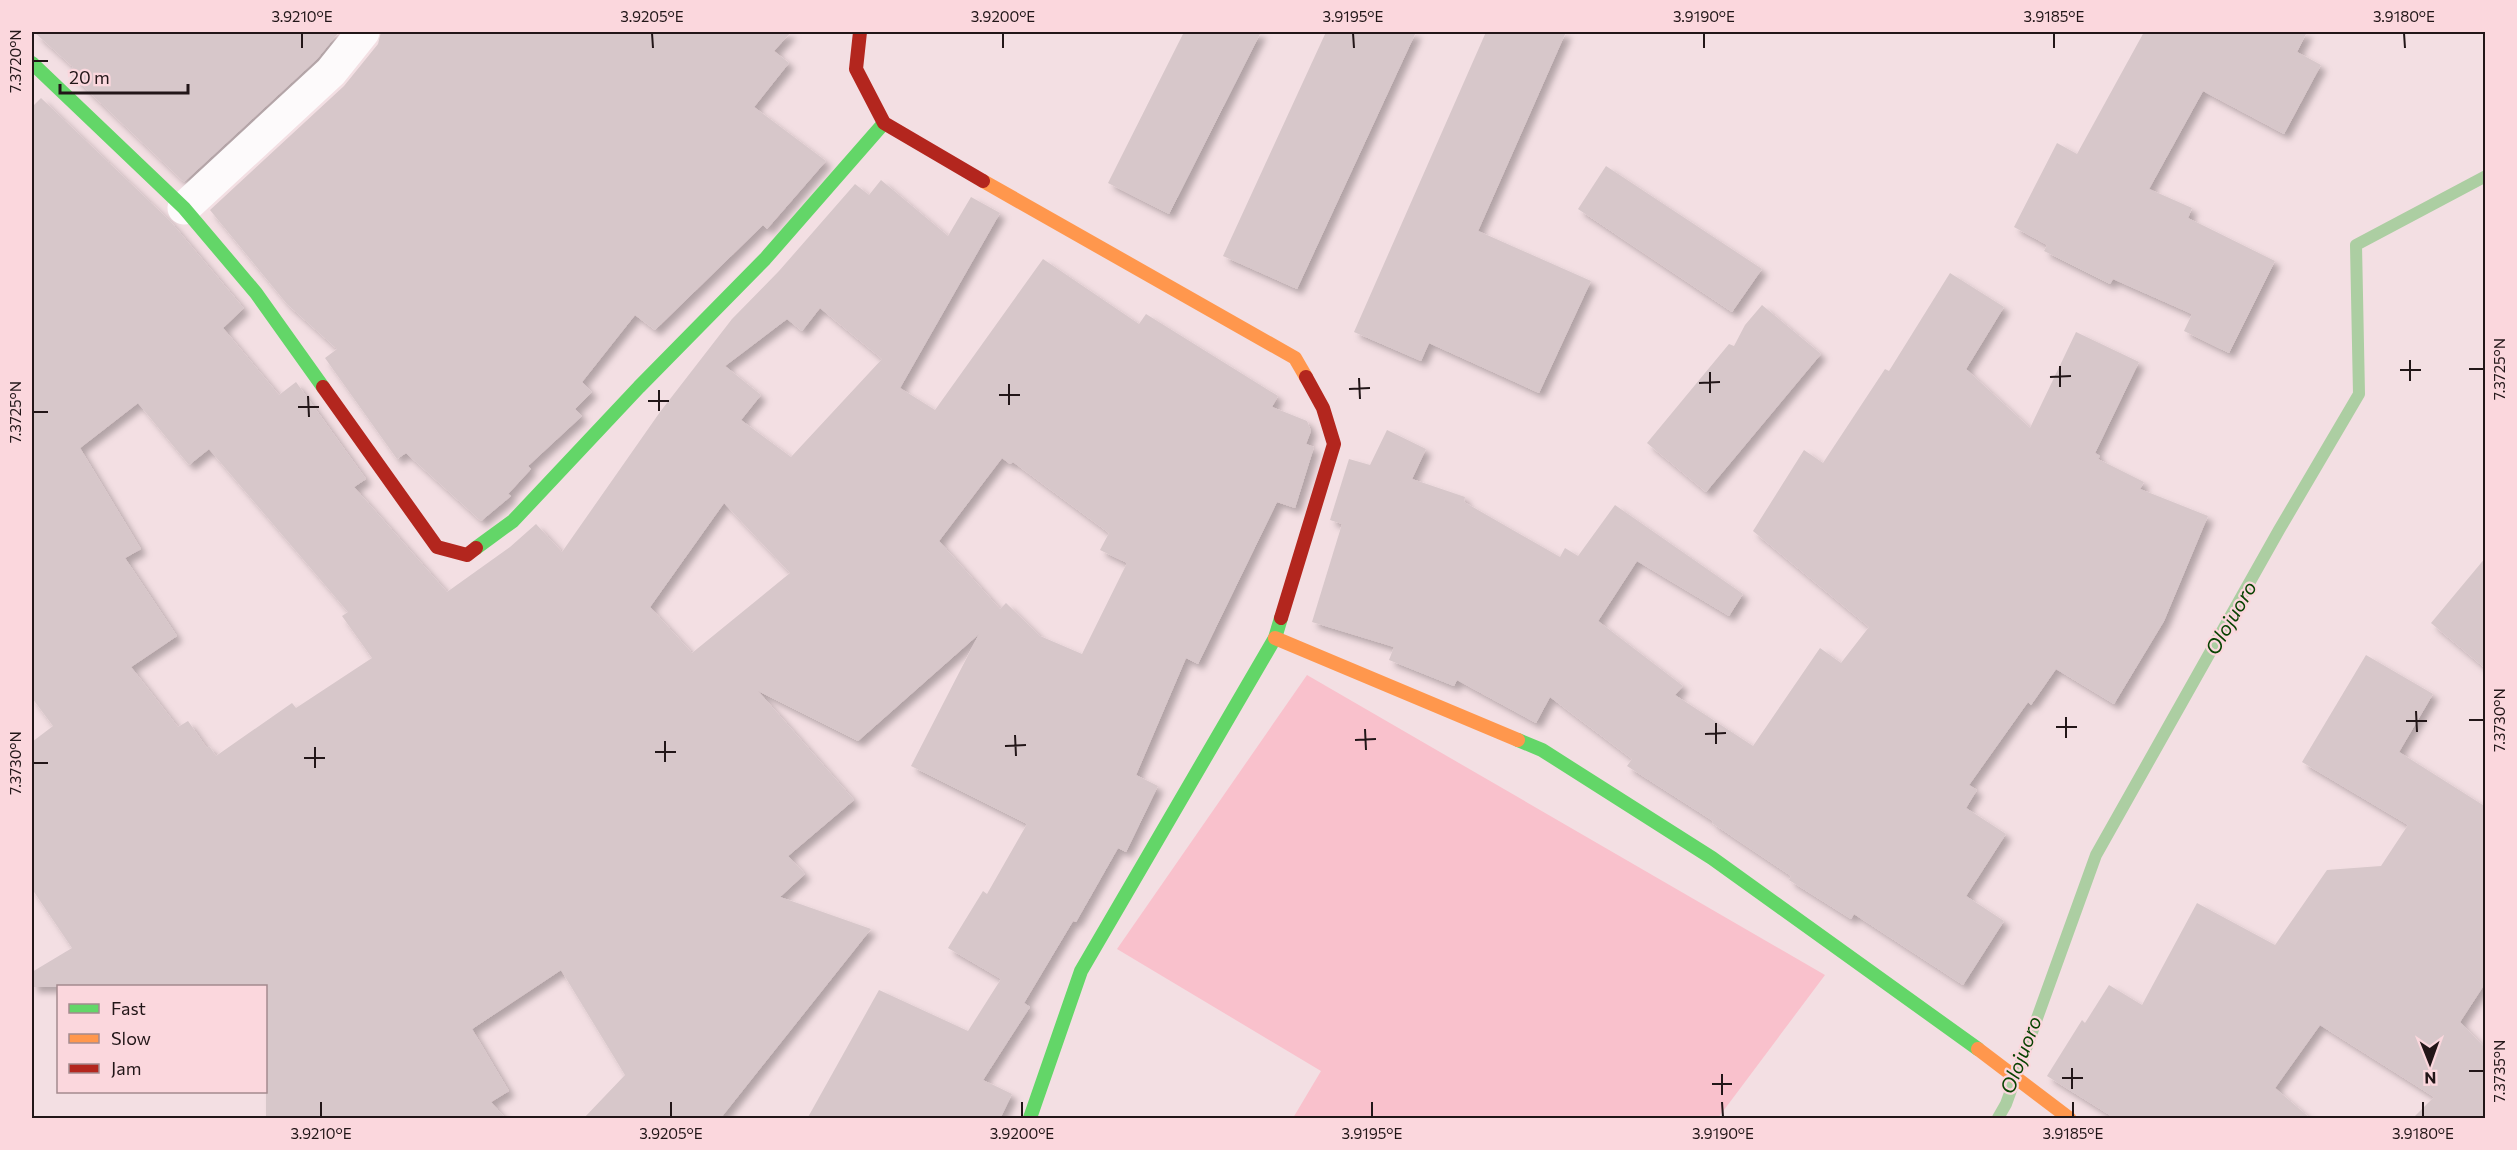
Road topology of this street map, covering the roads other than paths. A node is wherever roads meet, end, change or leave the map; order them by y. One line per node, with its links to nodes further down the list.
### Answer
1 (363, 32): 5 (street)
2 (860, 32): 4 (street)
3 (32, 63): 5 (street)
4 (884, 123): 5 (street); 6 (street)
5 (184, 208)
6 (1275, 638): 7 (street); 8 (street)
7 (1030, 1119)
8 (2069, 1119)

